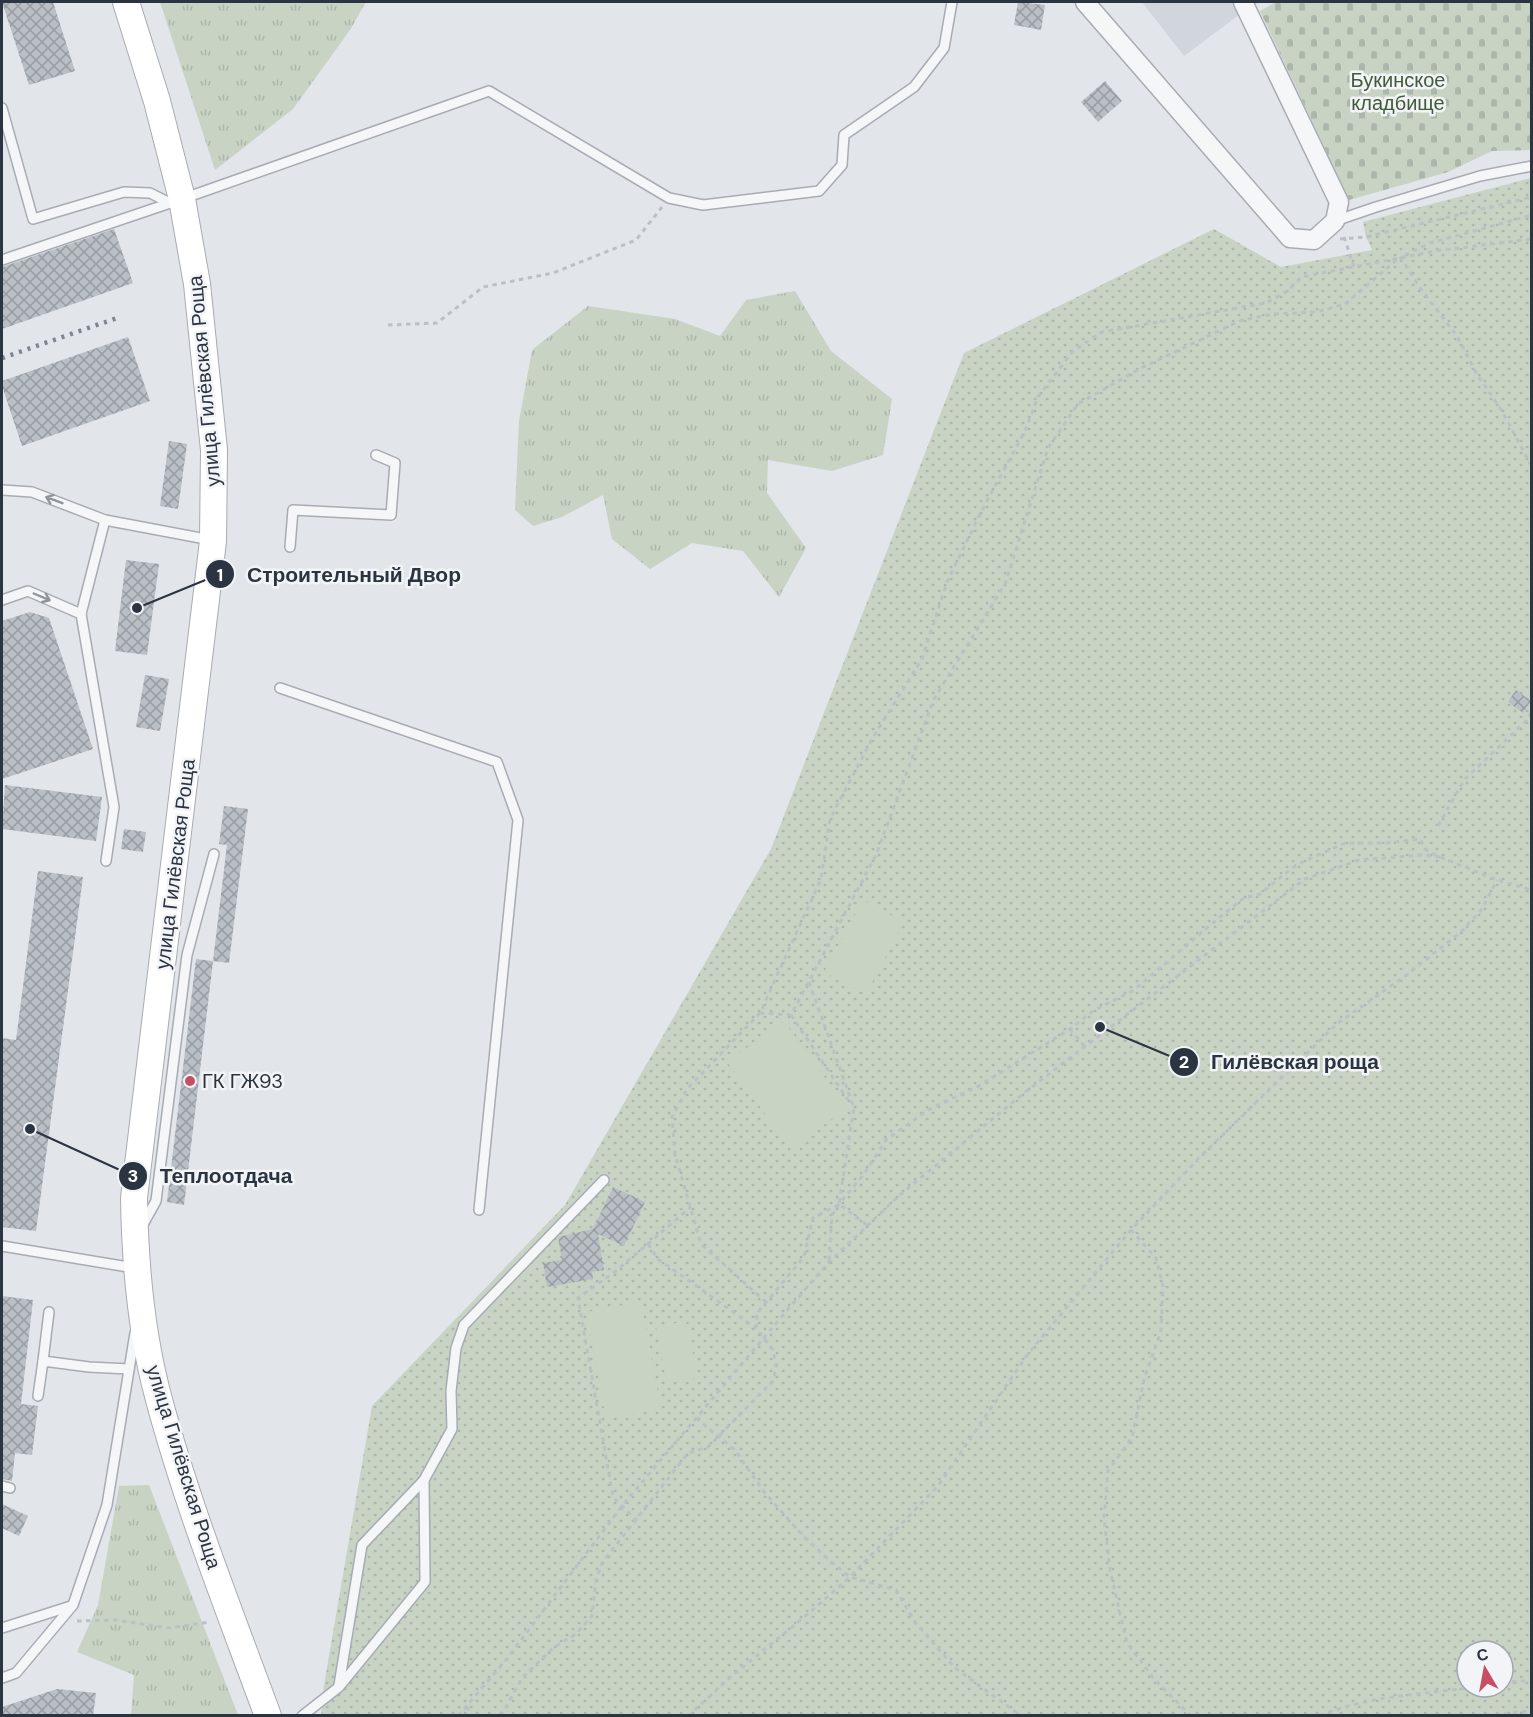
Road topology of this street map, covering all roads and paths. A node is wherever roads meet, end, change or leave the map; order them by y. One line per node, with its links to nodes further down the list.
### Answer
1 (126, 2): 9 (street, улица Гилёвская Роща)
2 (952, 2): 8 (lane)
3 (1085, 2): 14 (street)
4 (1244, 2): 11 (street)
5 (2, 108): 9 (lane)
6 (1532, 166): 11 (lane)
7 (1532, 197): 12 (path)
8 (669, 198): 9 (lane); 18 (path)
9 (176, 201): 16 (lane); 23 (street, улица Гилёвская Роща)
10 (1532, 215): 15 (path)
11 (1335, 221): 12 (path); 14 (street)
12 (1345, 239): 14 (path); 17 (path)
13 (1532, 239): 15 (path)
14 (1314, 240)
15 (1400, 257): 17 (path); 20 (path); 35 (path)
16 (2, 260)
17 (1354, 267): 36 (path)
18 (388, 325)
19 (376, 455): 24 (lane)
20 (1532, 467)
21 (2, 490): 22 (lane, one-way to 21)
22 (105, 520): 23 (lane); 26 (lane)
23 (213, 541): 47 (street, улица Гилёвская Роща)
24 (290, 547)
25 (2, 600): 26 (lane, one-way to 26)
26 (81, 614): 32 (lane)
27 (280, 688): 44 (lane)
28 (1532, 712): 29 (path)
29 (1438, 826)
30 (214, 854): 47 (lane)
31 (1440, 857): 33 (path); 38 (path); 39 (path)
32 (106, 861)
33 (1497, 880): 34 (path); 46 (path)
34 (1532, 890)
35 (809, 981): 37 (path); 40 (path)
36 (760, 1013): 37 (path); 43 (path)
37 (791, 1015): 40 (path)
38 (1070, 1029): 39 (path); 42 (path)
39 (1085, 1047): 45 (path)
40 (854, 1108): 42 (path)
41 (604, 1180): 62 (lane)
42 (839, 1204): 45 (path); 50 (path); 53 (path)
43 (691, 1207): 48 (path); 53 (path)
44 (479, 1210)
45 (868, 1226): 50 (path)
46 (1131, 1230): 65 (path); 84 (path)
47 (135, 1241): 51 (street, улица Гилёвская Роща)
48 (648, 1244): 55 (path); 63 (path)
49 (2, 1246): 51 (lane)
50 (829, 1262): 56 (path)
51 (137, 1268): 52 (street, улица Гилёвская Роща)
52 (140, 1301): 58 (lane); 67 (street, улица Гилёвская Роща)
53 (766, 1302): 55 (path)
54 (49, 1312): 57 (lane)
55 (756, 1328): 56 (path)
56 (764, 1336): 60 (path); 61 (path)
57 (43, 1361): 58 (lane); 59 (lane)
58 (129, 1369): 66 (lane)
59 (38, 1396)
60 (696, 1418): 61 (path); 63 (path)
61 (719, 1436): 64 (path); 65 (path)
62 (424, 1480): 73 (lane); 73 (lane)
63 (622, 1506): 64 (path); 75 (path)
64 (637, 1521): 81 (path)
65 (850, 1577): 82 (path); 83 (path)
66 (73, 1605): 68 (lane); 69 (lane)
67 (232, 1619): 68 (path); 77 (street, улица Гилёвская Роща)
68 (60, 1621): 70 (lane)
69 (2, 1628)
70 (2, 1678)
71 (1532, 1680): 72 (path)
72 (1515, 1682)
73 (339, 1687): 78 (lane)
74 (1455, 1690): 85 (path)
75 (467, 1706): 79 (path); 80 (path)
76 (1532, 1711): 86 (path)
77 (268, 1716)
78 (302, 1716)
79 (458, 1716)
80 (470, 1716)
81 (501, 1716)
82 (688, 1716)
83 (1021, 1716)
84 (1191, 1716)
85 (1320, 1716)
86 (1478, 1716)

